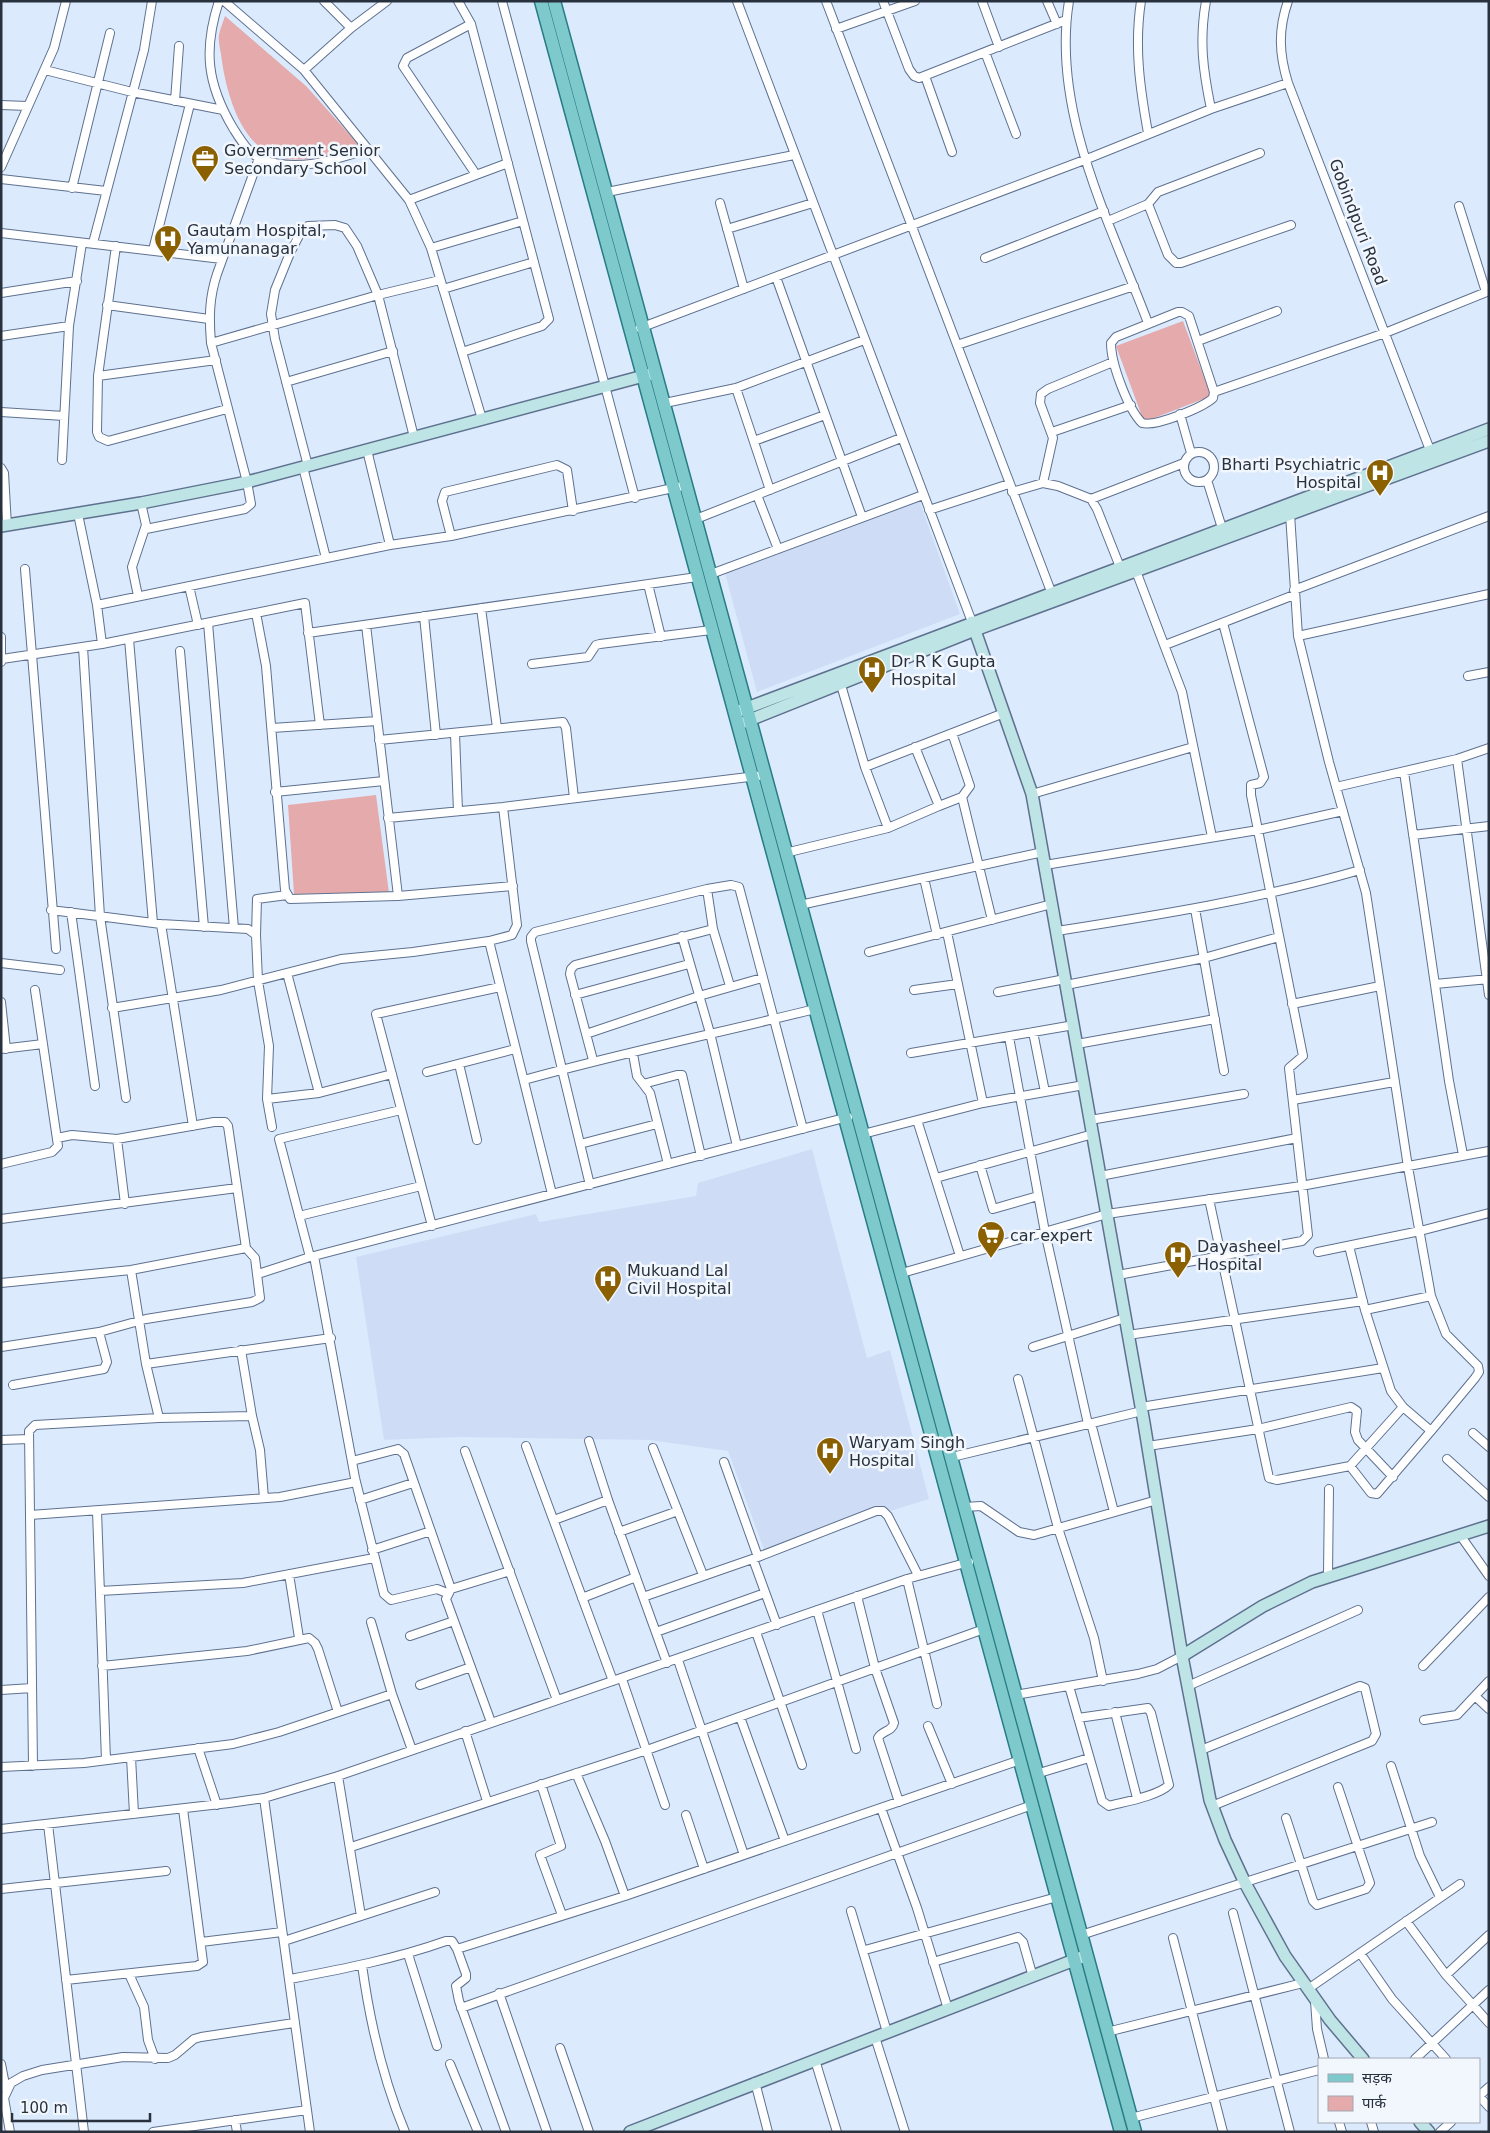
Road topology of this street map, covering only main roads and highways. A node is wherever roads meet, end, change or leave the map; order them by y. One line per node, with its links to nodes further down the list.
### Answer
1 (541, 1): 3 (main road)
2 (554, 1): 3 (main road)
3 (742, 717): 4 (main road)
4 (758, 776): 5 (main road); 5 (main road)
5 (851, 1117): 6 (main road); 6 (main road)
6 (1080, 1958): 7 (main road); 8 (main road)
7 (1121, 2132)
8 (1135, 2132)

